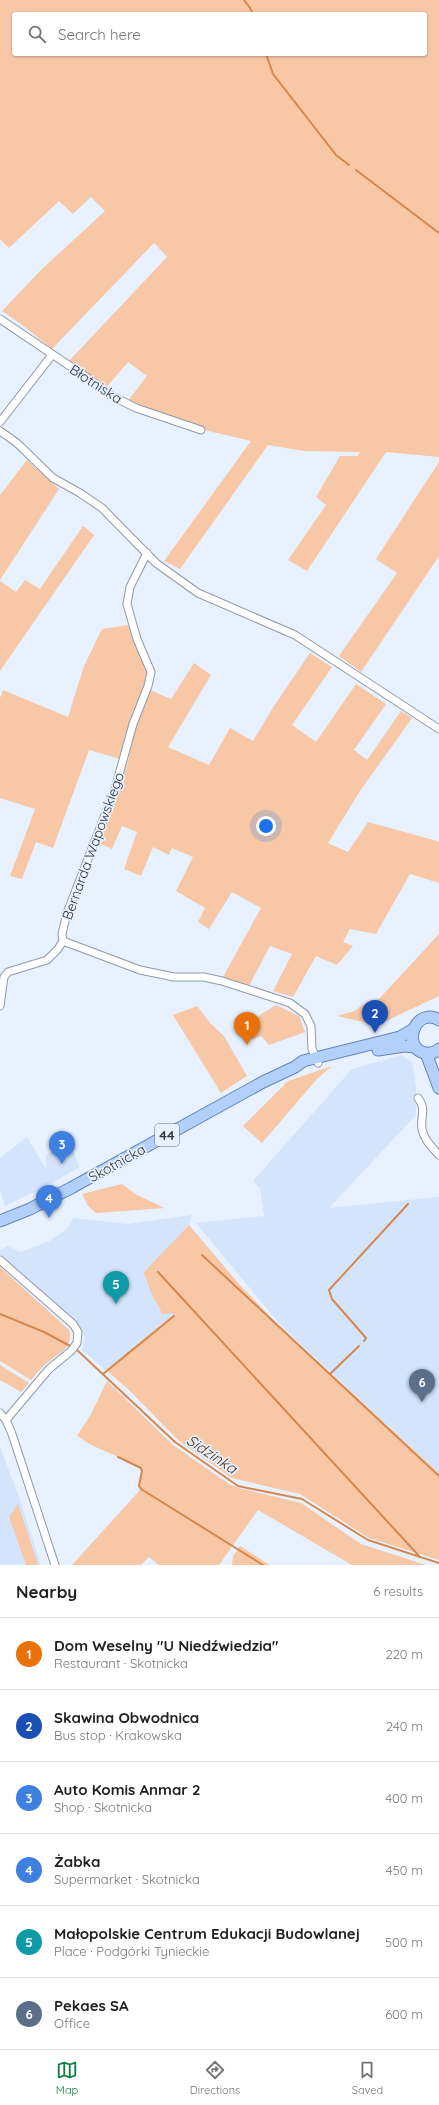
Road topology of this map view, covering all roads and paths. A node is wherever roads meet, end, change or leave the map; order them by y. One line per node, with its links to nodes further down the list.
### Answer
1 (0, 319): 2 (street, Błotniska)
2 (52, 355): 3 (street); 4 (street, Błotniska)
3 (0, 422)
4 (200, 430)
5 (0, 431): 6 (street)
6 (147, 553): 7 (street); 8 (street, Bernarda Wapowskiego)
7 (439, 729)
8 (63, 941): 9 (street); 16 (street)
9 (0, 1006)
10 (439, 1020): 11 (main road, 44)
11 (412, 1030): 12 (main road); 14 (main road, 44)
12 (415, 1047): 14 (main road, 44); 15 (main road, 44)
13 (439, 1049): 15 (main road)
14 (358, 1050): 16 (main road, Skotnicka / 44)
15 (426, 1053): 17 (main road)
16 (317, 1060): 20 (main road, Skotnicka / 44)
17 (439, 1088)
18 (418, 1098): 19 (street)
19 (439, 1155)
20 (0, 1221)
21 (0, 1260): 23 (street)
22 (0, 1413): 23 (street)
23 (6, 1420): 24 (street)
24 (55, 1565)

